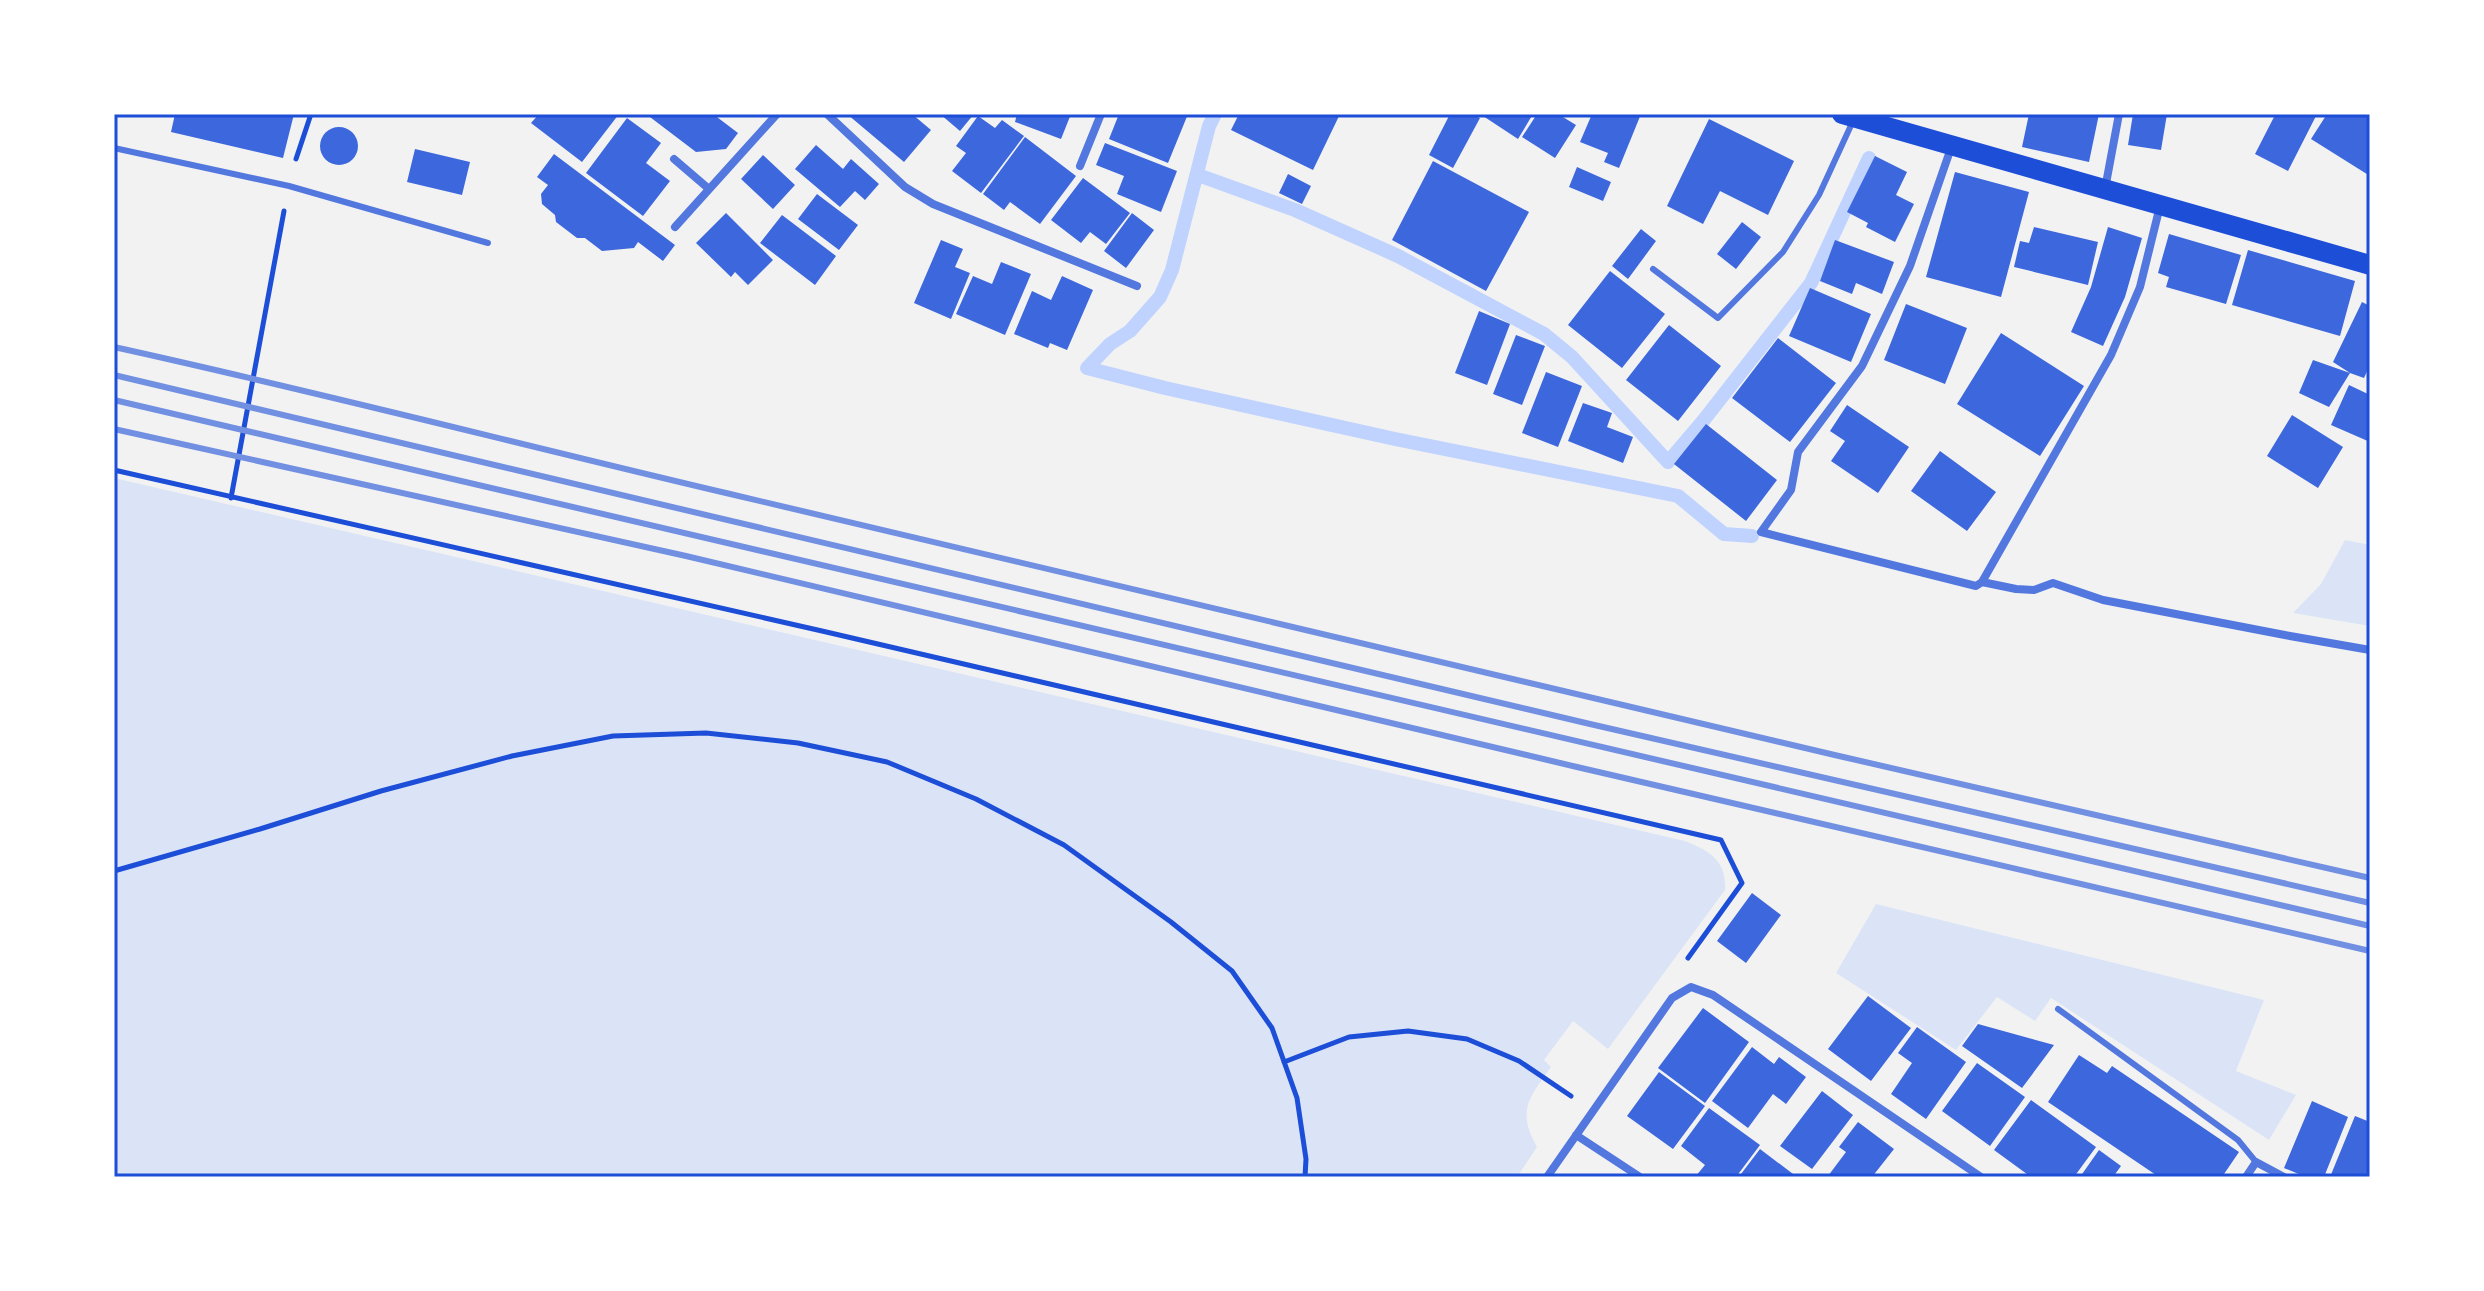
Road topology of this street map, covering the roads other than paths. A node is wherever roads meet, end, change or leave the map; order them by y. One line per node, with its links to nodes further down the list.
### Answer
1 (777, 114): 10 (street)
2 (827, 114): 17 (street)
3 (1101, 114): 9 (street)
4 (2119, 114): 11 (street)
5 (1848, 116): 6 (main road); 16 (lane)
6 (1952, 146): 11 (main road); 18 (street)
7 (114, 148): 14 (lane)
8 (674, 159): 10 (street)
9 (1080, 166)
10 (709, 189): 13 (street)
11 (2105, 190): 12 (main road)
12 (2160, 205): 15 (main road); 18 (street)
13 (675, 227)
14 (488, 243)
15 (2370, 265)
16 (1653, 269)
17 (1137, 286)
18 (1982, 582): 19 (street)
19 (2370, 650)
20 (2058, 1009): 22 (lane)
21 (1576, 1135): 23 (street); 24 (street); 25 (street)
22 (2256, 1162): 26 (street); 27 (street)
23 (1547, 1177)
24 (1640, 1177)
25 (1981, 1177)
26 (2246, 1177)
27 (2284, 1177)

